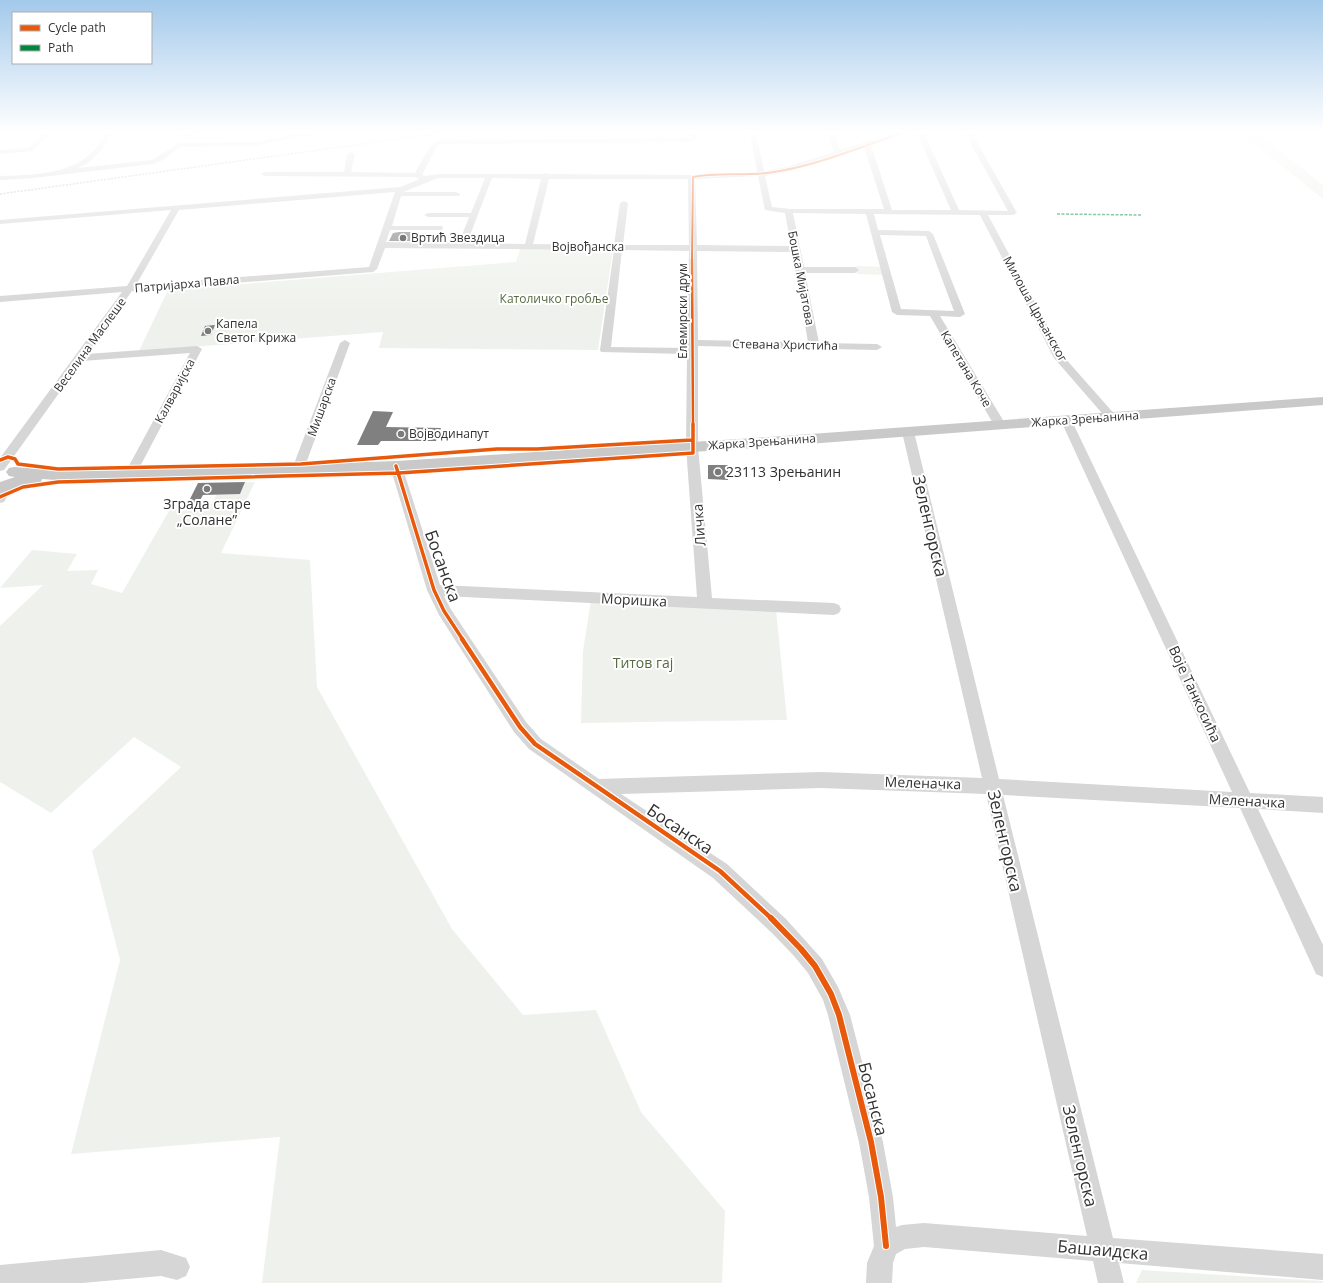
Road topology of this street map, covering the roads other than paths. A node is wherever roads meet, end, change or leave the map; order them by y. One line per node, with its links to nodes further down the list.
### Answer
1 (374, 193): 13 (street)
2 (398, 193): 22 (street)
3 (435, 193): 11 (street)
4 (483, 193): 20 (street)
5 (542, 193): 27 (street)
6 (691, 193): 29 (street, Елемирски друм)
7 (765, 193): 14 (street)
8 (882, 193): 16 (street)
9 (947, 193): 17 (street)
10 (1002, 193): 18 (street)
11 (456, 194)
12 (624, 203): 28 (street)
13 (176, 208): 21 (street); 33 (street, Веселина Маслеше)
14 (790, 211): 15 (street); 30 (street, Бошка Мијатова)
15 (869, 211): 16 (street); 24 (street)
16 (888, 211): 17 (street)
17 (956, 213): 18 (street)
18 (983, 213): 42 (street, Милоша Црњанског)
19 (428, 215): 20 (street)
20 (474, 216): 26 (street)
21 (0, 222)
22 (387, 228): 23 (street); 25 (street)
23 (440, 228)
24 (875, 232): 35 (street); 35 (street)
25 (381, 246): 26 (street, Војвођанска); 33 (street, Патријарха Павла)
26 (462, 246): 27 (street, Војвођанска)
27 (528, 247): 28 (street, Војвођанска)
28 (618, 248): 29 (street, Војвођанска); 39 (street, Стевана Христића)
29 (693, 248): 30 (street, Војвођанска); 39 (street, Елемирски друм)
30 (795, 248): 31 (street, Бошка Мијатова)
31 (800, 270): 32 (street); 37 (street, Бошка Мијатова)
32 (855, 270)
33 (130, 288): 34 (street, Патријарха Павла); 40 (street, Веселина Маслеше)
34 (0, 299)
35 (933, 313): 44 (street, Капетана Коче)
36 (345, 344): 48 (street, Мишарска)
37 (814, 346): 38 (street, Стевана Христића); 39 (street, Стевана Христића)
38 (878, 346)
39 (693, 347): 46 (street, Елемирски друм)
40 (80, 358): 49 (street, Калваријска); 50 (street, Веселина Маслеше)
41 (1323, 401): 42 (main road, Жарка Зрењанина)
42 (1111, 417): 43 (main road, Жарка Зрењанина)
43 (1067, 420): 44 (main road, Жарка Зрењанина); 56 (street, Воје Танкосића)
44 (1000, 425): 45 (main road, Жарка Зрењанина)
45 (908, 432): 46 (main road, Жарка Зрењанина); 54 (street, Зеленгорска)
46 (692, 447): 47 (main road, Жарка Зрењанина); 52 (street, Личка)
47 (396, 466): 48 (main road, Жарка Зрењанина); 51 (street, Босанска)
48 (298, 469): 49 (main road, Жарка Зрењанина)
49 (131, 473): 50 (main road, Жарка Зрењанина)
50 (5, 478)
51 (434, 590): 52 (street, Моришка); 55 (street, Босанска)
52 (705, 603): 53 (street, Моришка)
53 (834, 609)
54 (992, 786): 55 (street, Меленачка); 56 (street, Меленачка); 60 (street, Зеленгорска)
55 (596, 787): 59 (street, Босанска)
56 (1245, 800): 57 (street, Меленачка); 58 (street, Воје Танкосића)
57 (1323, 805)
58 (1323, 967)
59 (886, 1246): 60 (street, Башаидска); 64 (street)
60 (1102, 1250): 62 (street, Башаидска); 65 (street, Зеленгорска)
61 (177, 1267): 63 (street)
62 (1323, 1267)
63 (0, 1278)
64 (879, 1283)
65 (1111, 1283)

